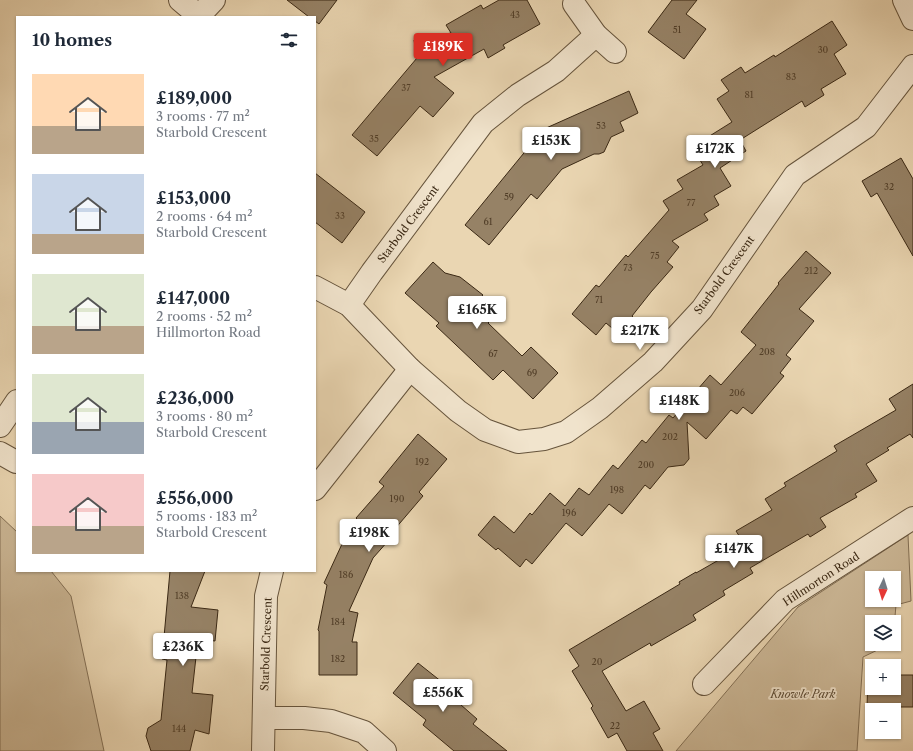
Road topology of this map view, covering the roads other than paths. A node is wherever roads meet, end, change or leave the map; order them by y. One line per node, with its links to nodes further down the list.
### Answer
1 (180, 0): 5 (street)
2 (214, 0): 5 (street)
3 (904, 0): 6 (street)
4 (574, 4): 7 (street)
5 (199, 16)
6 (913, 19)
7 (596, 35): 8 (street); 11 (street, Starbold Crescent)
8 (615, 52)
9 (913, 66): 12 (street, Starbold Crescent)
10 (316, 288): 11 (street, Starbold Crescent)
11 (349, 306): 12 (street, Starbold Crescent)
12 (410, 369): 15 (street)
13 (16, 402): 14 (street)
14 (0, 426)
15 (316, 488)
16 (913, 518): 18 (street, Hillmorton Road)
17 (272, 572): 19 (street, Starbold Crescent)
18 (704, 684)
19 (264, 718): 20 (street, Starbold Crescent); 21 (street)
20 (263, 751)
21 (385, 751)

